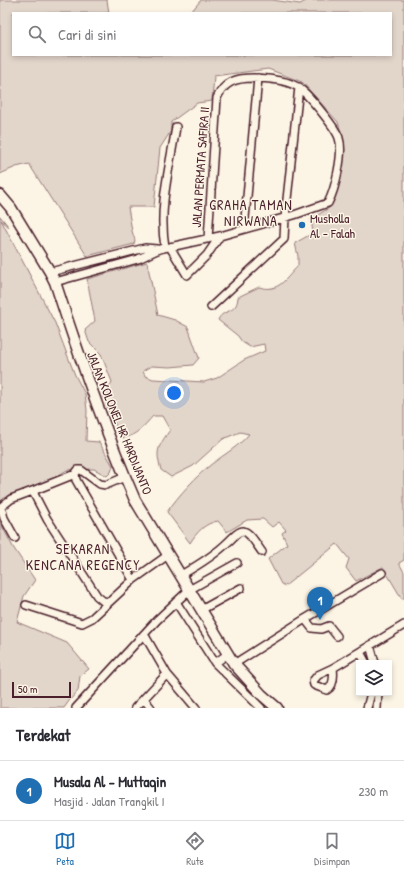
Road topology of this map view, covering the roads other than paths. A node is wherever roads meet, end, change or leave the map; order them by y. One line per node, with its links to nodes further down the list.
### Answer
1 (258, 78): 2 (street, JALAN PERMATA SAFIRA II); 6 (street); 8 (street, JALAN PERMATA SAFIRA II)
2 (299, 88): 5 (street); 5 (street)
3 (176, 127): 9 (street)
4 (0, 195): 13 (main road, JALAN KOLONEL HR HARDIJANTO)
5 (285, 218): 6 (street); 14 (street)
6 (244, 228): 7 (street)
7 (220, 236): 8 (street); 9 (street)
8 (208, 238): 9 (street)
9 (167, 247): 10 (street)
10 (157, 249): 11 (street); 12 (street)
11 (118, 255): 12 (street); 13 (street)
12 (121, 264): 13 (street)
13 (53, 277): 16 (main road, JALAN KOLONEL HR HARDIJANTO)
14 (211, 307)
15 (75, 474): 16 (street); 17 (street); 24 (street)
16 (125, 477): 20 (main road, JALAN KOLONEL HR HARDIJANTO)
17 (35, 490): 18 (street); 27 (street)
18 (15, 538)
19 (262, 552): 23 (street)
20 (168, 555): 23 (main road, JALAN KOLONEL HR HARDIJANTO); 24 (street)
21 (237, 563): 26 (street)
22 (382, 573): 31 (street)
23 (181, 575): 26 (main road, JALAN KOLONEL HR HARDIJANTO)
24 (133, 580): 27 (street)
25 (241, 588): 30 (street)
26 (189, 590): 28 (street); 30 (main road, JALAN KOLONEL HR HARDIJANTO)
27 (109, 602): 29 (street)
28 (176, 602): 33 (street); 40 (street)
29 (26, 604)
30 (200, 610): 37 (main road, JALAN KOLONEL HR HARDIJANTO)
31 (305, 619): 34 (street); 41 (street)
32 (404, 625): 35 (street)
33 (144, 634): 43 (street); 47 (street)
34 (337, 636)
35 (370, 645): 36 (street); 39 (street)
36 (360, 652): 38 (street); 42 (street)
37 (228, 654): 40 (street); 41 (main road, JALAN KOLONEL HR HARDIJANTO)
38 (364, 660)
39 (374, 660)
40 (216, 663): 51 (street)
41 (234, 664): 52 (main road, JALAN KOLONEL HR HARDIJANTO)
42 (333, 668)
43 (167, 674): 46 (street); 50 (street)
44 (370, 696): 53 (street)
45 (378, 696): 54 (street)
46 (144, 699): 48 (street); 49 (street)
47 (76, 708)
48 (135, 708)
49 (151, 708)
50 (196, 708)
51 (260, 708)
52 (277, 708)
53 (367, 708)
54 (377, 708)

